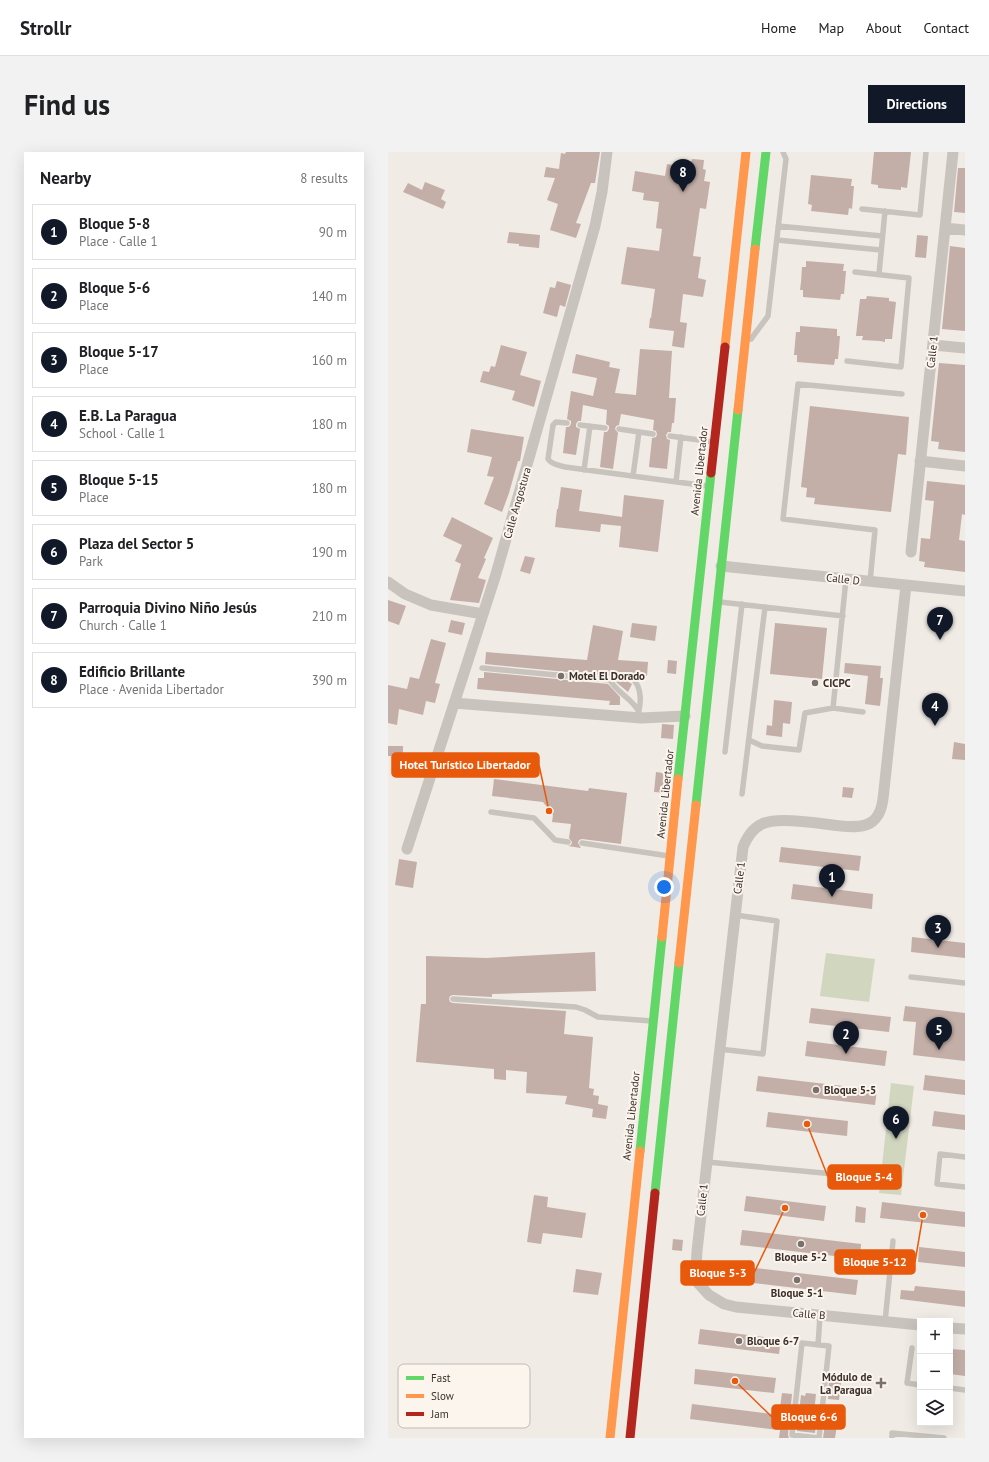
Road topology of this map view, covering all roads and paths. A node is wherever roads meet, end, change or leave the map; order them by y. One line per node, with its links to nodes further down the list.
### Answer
1 (607, 152): 48 (street, Calle Angostura)
2 (746, 152): 31 (main road, Avenida Libertador)
3 (766, 152): 18 (main road, Avenida Libertador)
4 (783, 152): 9 (lane)
5 (926, 152): 8 (lane)
6 (953, 152): 10 (street, Calle 1)
7 (862, 209): 8 (lane)
8 (885, 211): 12 (lane)
9 (778, 226): 12 (lane); 13 (lane)
10 (945, 228): 11 (street); 17 (street, Calle 1)
11 (965, 230)
12 (882, 236): 14 (lane)
13 (777, 240): 14 (lane); 18 (lane)
14 (881, 250): 16 (lane)
15 (855, 272): 16 (lane)
16 (879, 274): 20 (lane)
17 (933, 345): 19 (street); 32 (street, Calle 1)
18 (745, 347): 39 (main road, Avenida Libertador)
19 (965, 348)
20 (847, 361)
21 (902, 394): 42 (lane)
22 (567, 423): 34 (lane)
23 (580, 424): 24 (lane)
24 (590, 426): 25 (lane); 34 (lane)
25 (605, 428)
26 (619, 429): 27 (lane)
27 (639, 432): 28 (lane); 35 (lane)
28 (653, 434)
29 (670, 436): 30 (lane)
30 (681, 437): 31 (lane); 36 (lane)
31 (714, 442): 37 (main road, Avenida Libertador)
32 (920, 461): 33 (street); 38 (street, Calle 1)
33 (965, 466)
34 (584, 470): 35 (lane)
35 (633, 476): 36 (lane)
36 (676, 482): 37 (lane)
37 (710, 487): 39 (main road, Avenida Libertador)
38 (911, 552)
39 (711, 565): 40 (street, Calle D); 45 (main road, Avenida Libertador); 56 (main road, Avenida Libertador)
40 (846, 579): 42 (street, Calle D); 49 (lane)
41 (388, 582): 48 (street)
42 (870, 582): 43 (street, Calle D)
43 (906, 585): 44 (street, Calle D); 65 (street, Calle 1)
44 (965, 591)
45 (717, 601): 46 (lane); 88 (main road, Avenida Libertador)
46 (742, 604): 47 (lane); 58 (lane)
47 (764, 607): 49 (lane); 57 (lane)
48 (483, 614): 52 (street, Calle Angostura)
49 (843, 616): 53 (lane)
50 (482, 668): 51 (lane)
51 (610, 680): 55 (lane); 55 (lane)
52 (454, 703): 55 (street); 63 (street, Calle Angostura)
53 (833, 708): 54 (lane); 57 (lane)
54 (863, 712)
55 (640, 714): 56 (street)
56 (685, 716): 64 (main road, Avenida Libertador)
57 (749, 740): 59 (lane)
58 (725, 752)
59 (742, 794)
60 (491, 812): 61 (lane)
61 (568, 842)
62 (582, 843): 64 (lane)
63 (407, 849)
64 (670, 856): 69 (main road, Avenida Libertador)
65 (734, 915): 70 (street, Calle 1); 70 (lane)
66 (911, 977): 67 (lane)
67 (965, 983)
68 (453, 999): 69 (lane)
69 (653, 1021): 87 (main road, Avenida Libertador)
70 (719, 1048): 72 (street, Calle 1)
71 (965, 1156): 74 (lane)
72 (706, 1162): 73 (lane); 76 (street, Calle 1)
73 (834, 1174)
74 (965, 1187)
75 (893, 1241): 78 (lane)
76 (703, 1289): 77 (street, Calle B)
77 (820, 1316): 78 (street, Calle B); 82 (lane)
78 (885, 1322): 79 (street, Calle B)
79 (917, 1325)
80 (953, 1328): 81 (street)
81 (965, 1329)
82 (818, 1345): 82 (lane)
83 (912, 1348): 84 (lane)
84 (917, 1384)
85 (953, 1388): 86 (lane)
86 (965, 1390)
87 (610, 1438)
88 (630, 1438)
89 (892, 1438): 90 (lane)
90 (944, 1438)

